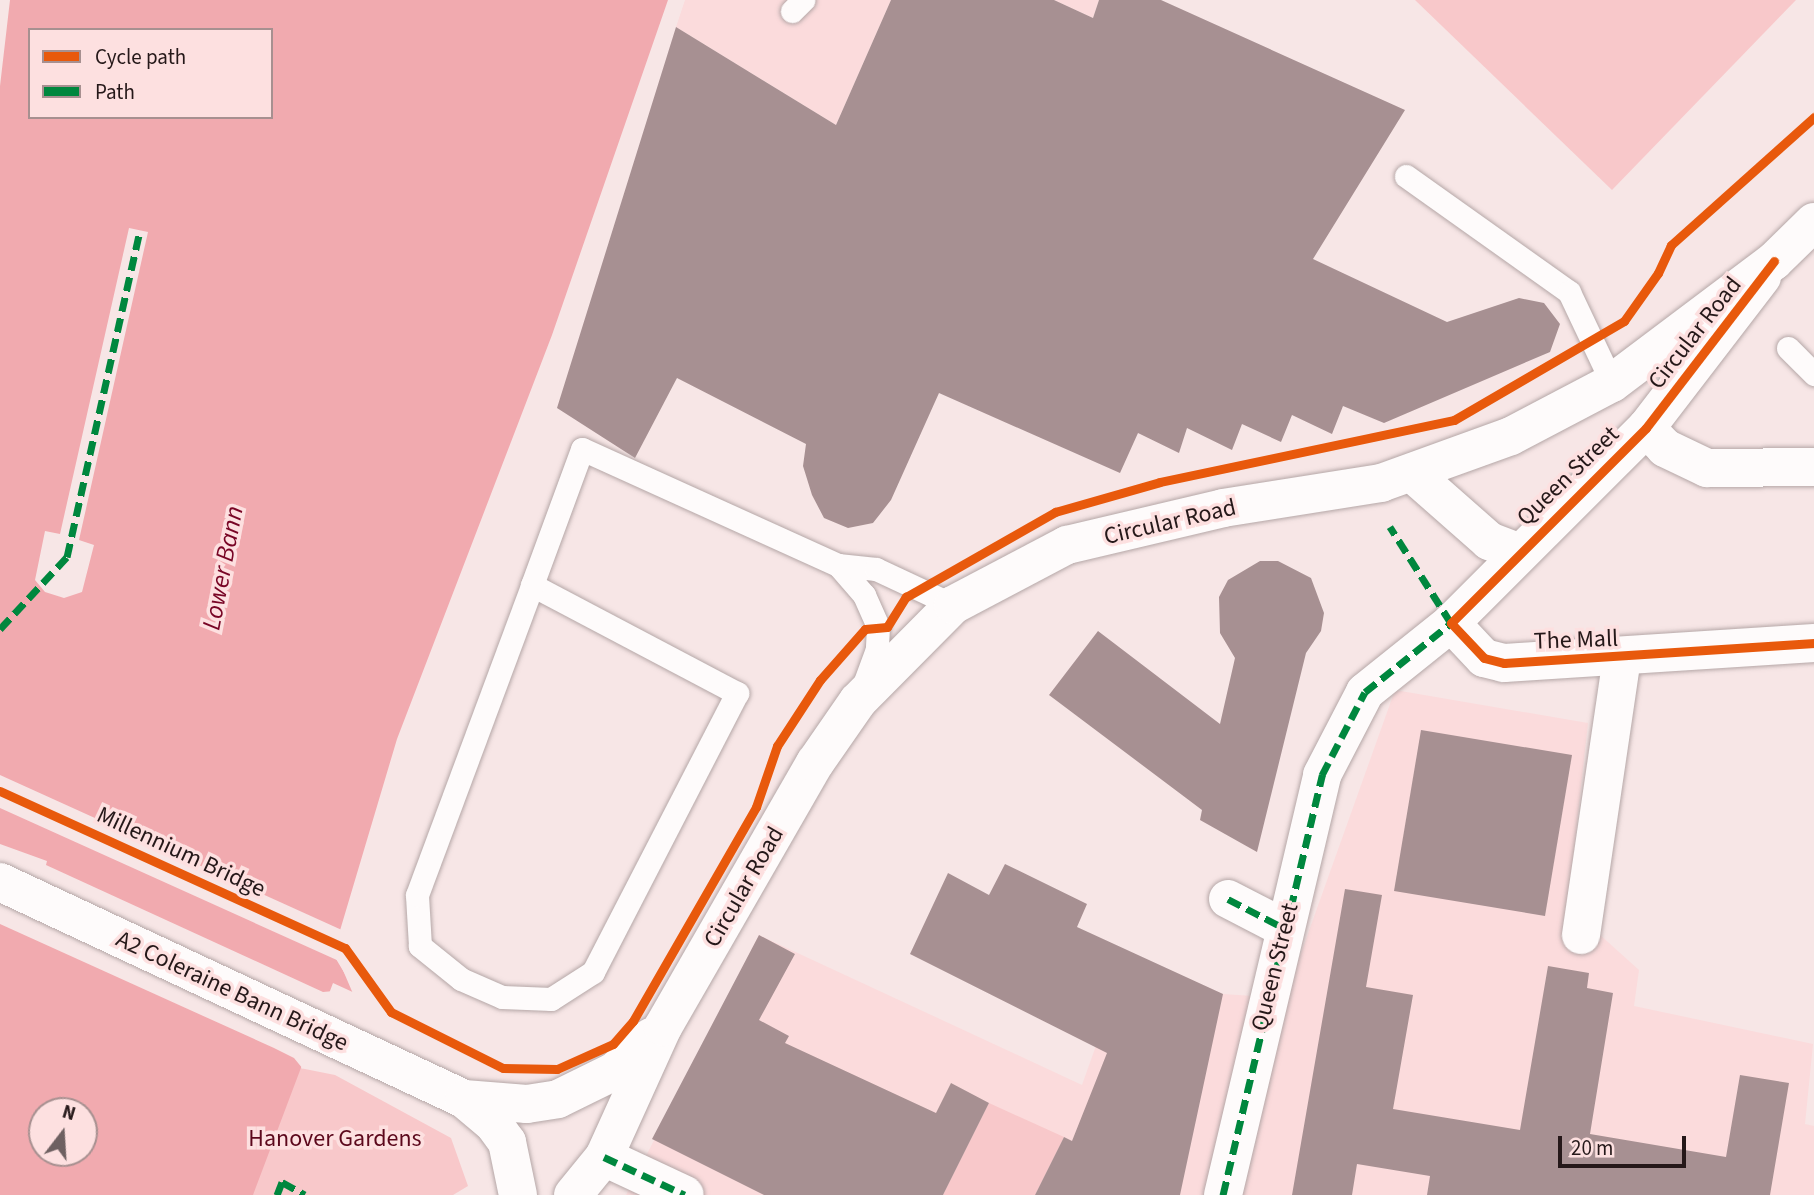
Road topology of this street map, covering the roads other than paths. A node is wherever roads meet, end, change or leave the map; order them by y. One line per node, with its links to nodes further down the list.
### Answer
1 (1406, 176): 6 (lane)
2 (1814, 222): 3 (main road)
3 (1774, 261): 6 (main road, Circular Road); 7 (main road, Circular Road)
4 (1788, 348): 5 (lane)
5 (1814, 374)
6 (1612, 383): 9 (main road, Circular Road)
7 (1646, 428): 8 (main road); 10 (main road, Queen Street)
8 (1814, 467)
9 (1412, 473): 10 (main road, Queen Street); 13 (main road, Circular Road)
10 (1517, 552): 14 (main road)
11 (838, 565): 12 (lane); 13 (lane); 17 (lane)
12 (531, 585): 12 (lane)
13 (953, 605): 17 (main road, Circular Road)
14 (1451, 623): 16 (main road, The Mall); 20 (main road, Queen Street)
15 (1814, 643): 16 (main road, The Mall)
16 (1622, 658): 21 (main road)
17 (858, 701): 22 (main road, Circular Road)
18 (0, 882): 23 (main road, A2 Coleraine Bann Bridge)
19 (1228, 899): 20 (main road)
20 (1284, 928): 28 (main road, Queen Street)
21 (1581, 935)
22 (663, 1027): 23 (main road); 24 (main road, Circular Road)
23 (464, 1099): 25 (main road)
24 (604, 1157): 26 (main road, Circular Road); 27 (main road)
25 (517, 1188)
26 (573, 1195)
27 (685, 1195)
28 (1223, 1195)

